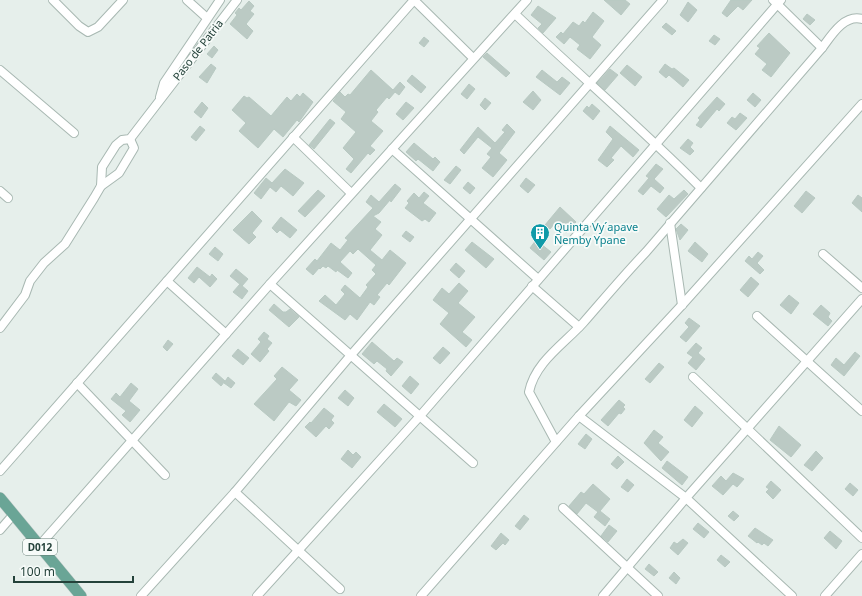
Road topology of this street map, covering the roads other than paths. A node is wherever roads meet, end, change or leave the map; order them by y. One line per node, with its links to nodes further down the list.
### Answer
1 (53, 0): 2 (street)
2 (123, 0)
3 (187, 0): 11 (street)
4 (220, 0): 11 (street, Paso de Patria)
5 (237, 0): 17 (street, Paso de Patria)
6 (414, 0): 14 (street); 20 (street)
7 (528, 0): 10 (street)
8 (663, 0): 16 (street)
9 (777, 1): 13 (street); 22 (street)
10 (516, 14): 14 (street); 16 (street)
11 (207, 18): 17 (street, Paso de Patria)
12 (862, 19): 13 (street)
13 (822, 48): 25 (street)
14 (473, 58): 23 (street)
15 (0, 70): 19 (street)
16 (590, 84): 22 (street); 29 (street)
17 (159, 101): 21 (street, Paso de Patria)
18 (862, 104): 38 (street)
19 (74, 133)
20 (293, 136): 27 (street); 33 (street)
21 (130, 139): 24 (street, Paso de Patria); 24 (street, Paso de Patria)
22 (657, 143): 25 (street); 32 (street)
23 (392, 149): 27 (street); 29 (street)
24 (100, 186): 41 (street, Paso de Patria)
25 (701, 188): 30 (street)
26 (0, 191): 28 (street)
27 (351, 194): 34 (street)
28 (8, 198)
29 (470, 219): 32 (street); 43 (street)
30 (670, 223): 38 (street); 40 (street)
31 (823, 254): 36 (street)
32 (538, 279): 35 (street)
33 (166, 281): 42 (street); 46 (street)
34 (270, 284): 42 (street); 43 (street)
35 (532, 286): 40 (street); 48 (street)
36 (862, 288)
37 (862, 299): 44 (street)
38 (682, 305): 49 (street)
39 (757, 316): 44 (street)
40 (579, 327): 52 (street)
41 (0, 328)
42 (226, 334): 51 (street)
43 (351, 355): 48 (street); 56 (street)
44 (806, 360): 47 (street); 50 (street)
45 (693, 377): 50 (street)
46 (77, 383): 51 (street); 54 (street)
47 (862, 411)
48 (420, 416): 53 (street); 64 (street)
49 (579, 416): 52 (street); 58 (street)
50 (748, 429): 58 (street); 62 (street)
51 (131, 440): 55 (street); 63 (street)
52 (556, 442): 71 (street)
53 (473, 463)
54 (0, 471)
55 (165, 475)
56 (235, 492): 64 (street); 69 (street)
57 (0, 498): 60 (main road, D012)
58 (686, 498): 66 (street); 74 (street)
59 (562, 508): 66 (street)
60 (14, 515): 61 (street); 63 (main road, D012)
61 (0, 530)
62 (862, 538)
63 (39, 546): 68 (main road, D012)
64 (297, 552): 67 (street); 70 (street)
65 (862, 554): 75 (street)
66 (627, 566): 72 (street); 73 (street)
67 (340, 589)
68 (80, 596)
69 (140, 596)
70 (257, 596)
71 (421, 596)
72 (603, 596)
73 (658, 596)
74 (792, 596)
75 (825, 596)

